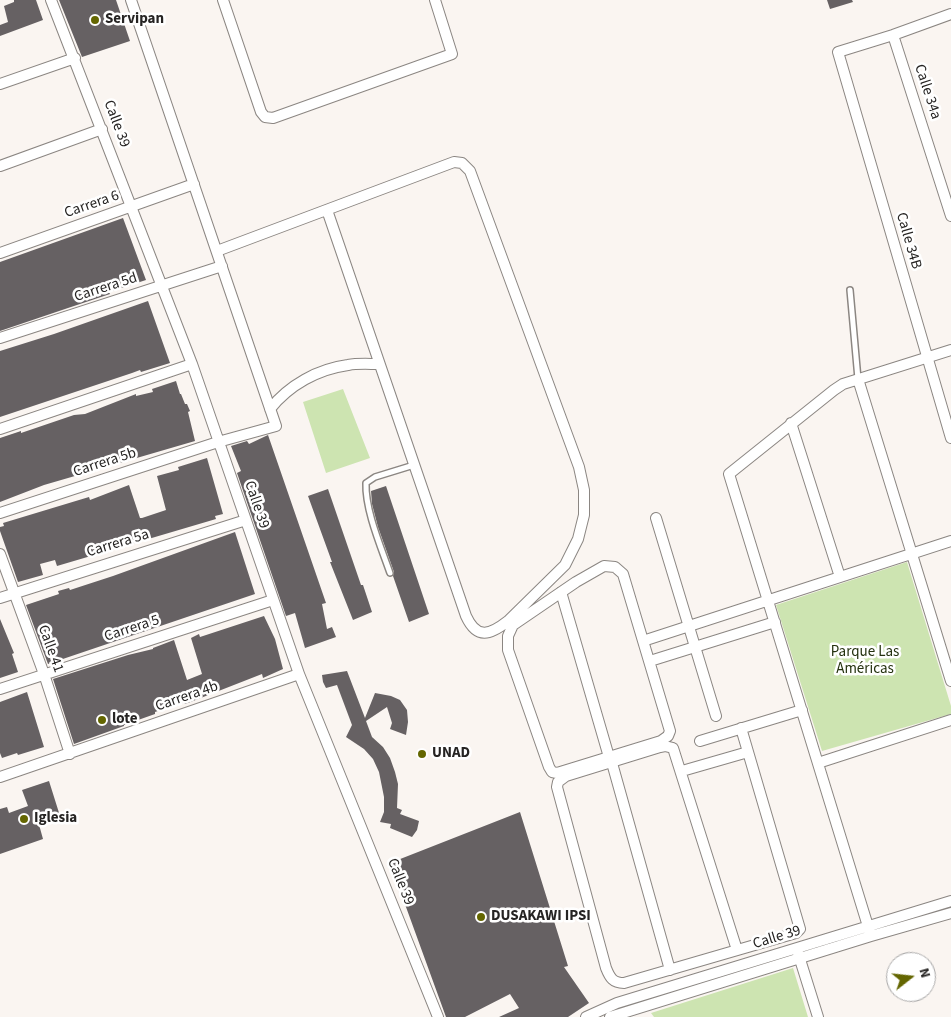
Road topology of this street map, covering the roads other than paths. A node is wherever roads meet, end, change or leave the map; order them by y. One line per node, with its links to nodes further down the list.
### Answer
1 (51, 0): 7 (street, Calle 39)
2 (131, 0): 12 (street)
3 (223, 0): 4 (street)
4 (435, 0)
5 (951, 14): 6 (street)
6 (893, 35): 11 (street, Calle 34a); 23 (street, Calle 34B)
7 (75, 58): 8 (street); 9 (street, Calle 39)
8 (0, 84)
9 (102, 129): 10 (street); 13 (street, Calle 39)
10 (0, 166)
11 (946, 183): 15 (street, Calle 34a)
12 (194, 184): 13 (street, Carrera 6); 17 (street)
13 (132, 207): 16 (street, Carrera 6); 19 (street, Calle 39)
14 (327, 210): 17 (street); 25 (street); 32 (street)
15 (951, 216)
16 (0, 252)
17 (217, 252): 18 (street)
18 (222, 266): 19 (street, Carrera 5d); 27 (street)
19 (162, 286): 21 (street, Carrera 5d); 24 (street, Calle 39)
20 (850, 290): 26 (lane)
21 (0, 338)
22 (951, 350): 23 (street)
23 (927, 358): 26 (street); 30 (street, Calle 34B)
24 (192, 364): 29 (street); 31 (street, Calle 39)
25 (379, 364): 27 (street); 32 (street)
26 (858, 379): 28 (street); 38 (street)
27 (270, 409): 31 (street, Carrera 5b)
28 (792, 424): 40 (street); 45 (street)
29 (0, 429)
30 (951, 438)
31 (218, 442): 33 (street, Carrera 5b); 35 (street, Calle 39)
32 (414, 464): 39 (lane)
33 (0, 513)
34 (656, 518): 47 (street)
35 (246, 520): 41 (street, Carrera 5a); 44 (street, Calle 39)
36 (951, 541): 38 (street)
37 (0, 554): 41 (street, Calle 41)
38 (912, 554): 40 (street); 53 (street)
39 (390, 573)
40 (840, 577): 45 (street)
41 (14, 592): 43 (street, Carrera 5a); 51 (street, Calle 41)
42 (561, 592): 48 (street); 62 (street); 62 (street)
43 (0, 598)
44 (273, 600): 51 (street, Carrera 5); 52 (street, Calle 39)
45 (768, 600): 46 (street); 47 (street)
46 (775, 622): 49 (street); 55 (street)
47 (688, 626): 48 (street); 49 (street)
48 (643, 640): 50 (street)
49 (695, 646): 50 (street); 56 (street)
50 (650, 661): 62 (street)
51 (44, 674): 54 (street, Carrera 5); 61 (street, Calle 41)
52 (299, 674): 61 (street, Carrera 4b); 73 (street, Calle 39)
53 (951, 681)
54 (0, 689)
55 (802, 710): 58 (street); 63 (street)
56 (716, 716)
57 (951, 720): 63 (street)
58 (741, 728): 59 (street); 60 (street)
59 (700, 741)
60 (748, 752): 64 (street); 70 (street)
61 (70, 754): 65 (street, Carrera 4b)
62 (610, 760): 64 (street); 72 (street); 72 (street)
63 (818, 763): 68 (street)
64 (682, 771): 70 (street)
65 (0, 778)
66 (951, 900): 68 (street, Calle 39)
67 (951, 913): 68 (street, Calle 39)
68 (869, 931): 69 (street, Calle 39); 71 (street, Calle 39)
69 (796, 948): 71 (street); 74 (street, Calle 39)
70 (737, 950): 72 (street)
71 (799, 959): 75 (street, Calle 39); 76 (street)
72 (670, 970)
73 (438, 1017)
74 (586, 1017)
75 (610, 1017)
76 (818, 1017)

